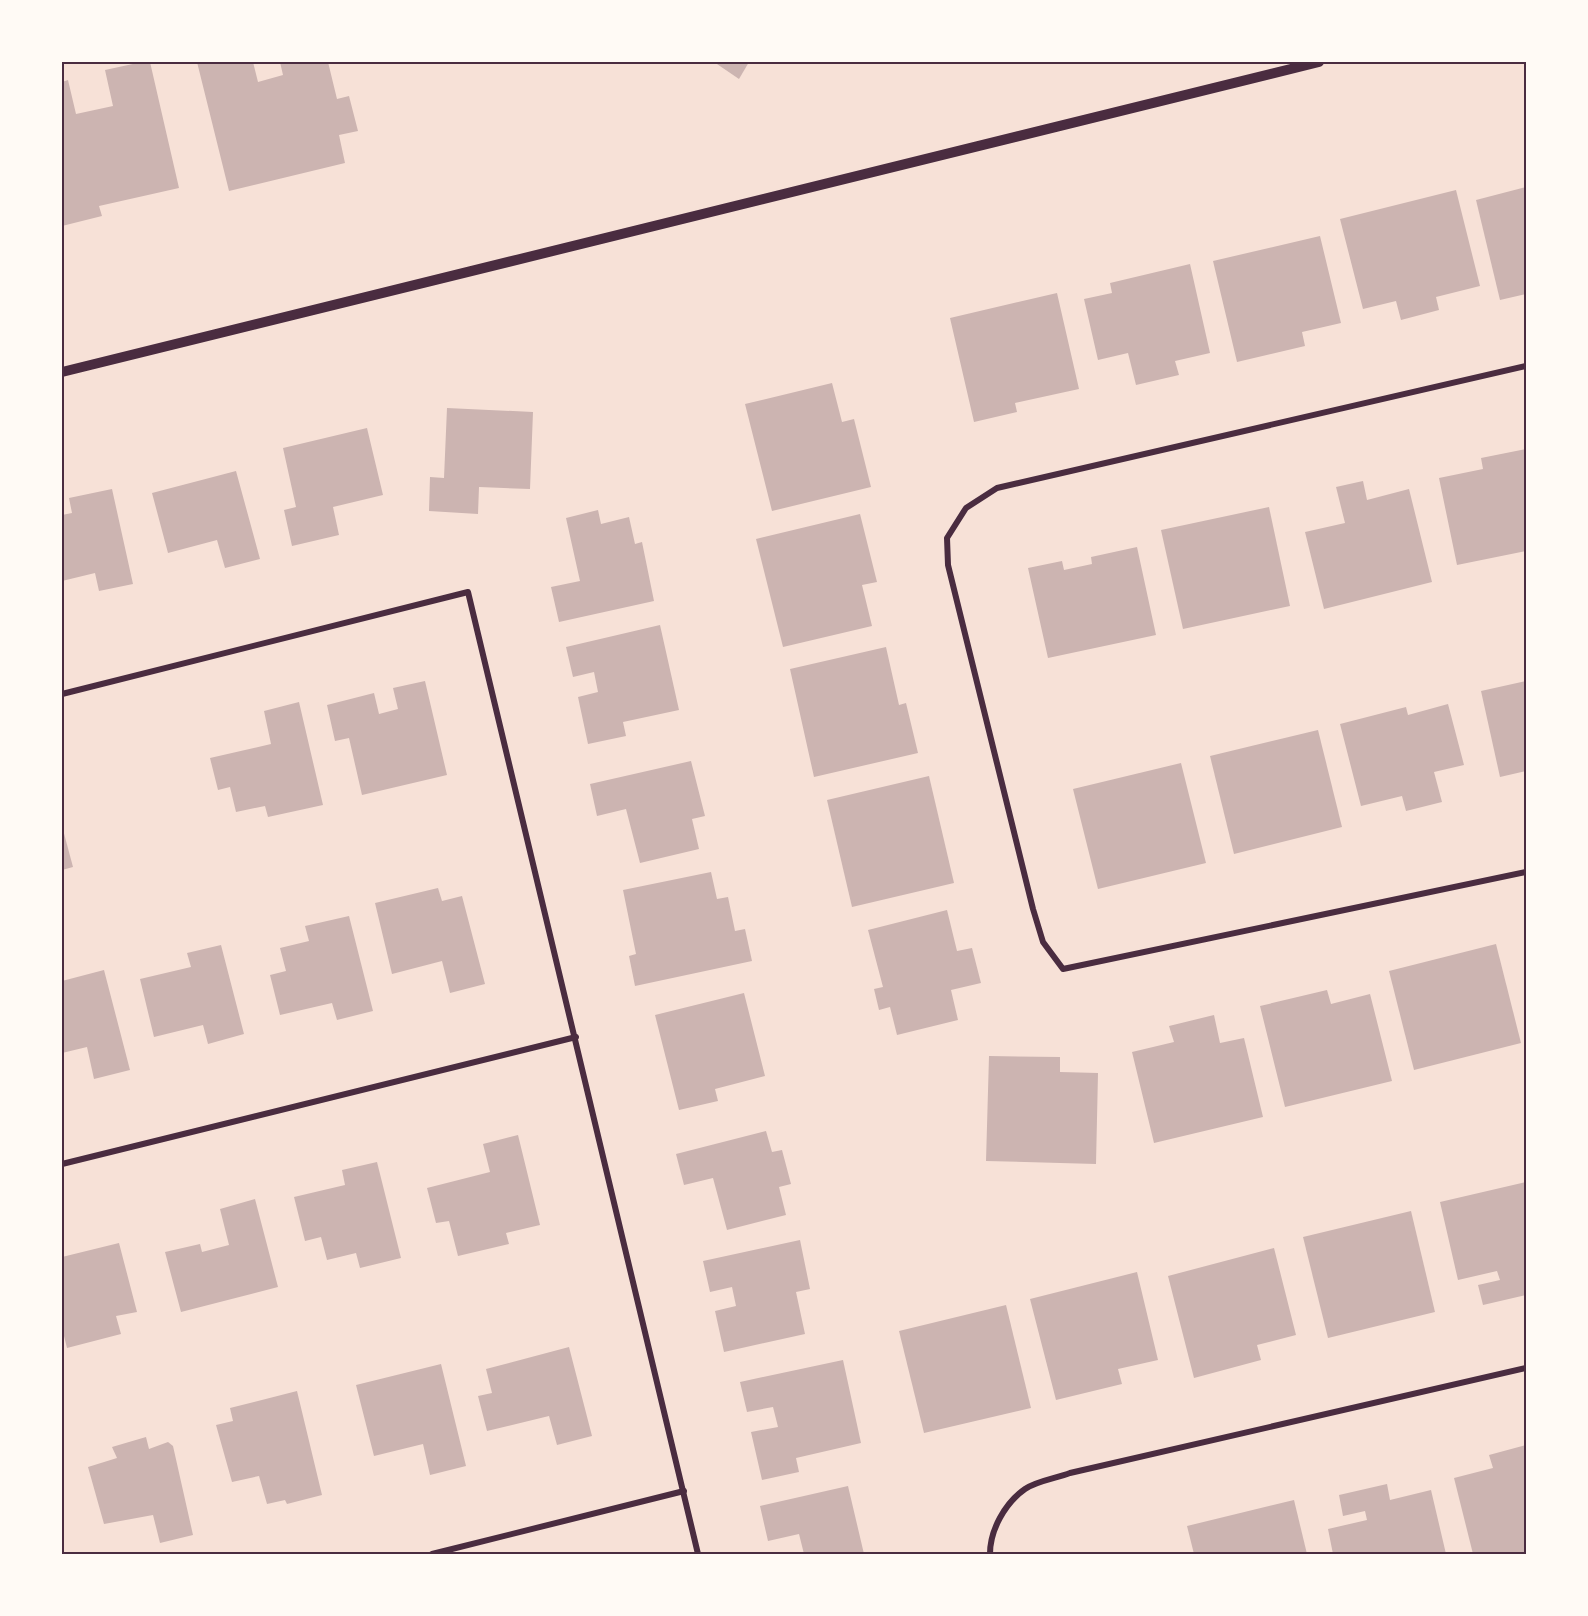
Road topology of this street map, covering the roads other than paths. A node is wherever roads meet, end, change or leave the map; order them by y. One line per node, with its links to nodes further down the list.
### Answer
1 (1319, 62): 3 (street)
2 (1527, 366): 5 (street)
3 (62, 372)
4 (62, 694): 6 (street)
5 (1527, 872)
6 (576, 1037): 7 (street); 9 (street)
7 (62, 1164)
8 (1527, 1368): 12 (street)
9 (684, 1491): 10 (street); 11 (street)
10 (432, 1554)
11 (698, 1554)
12 (990, 1554)

